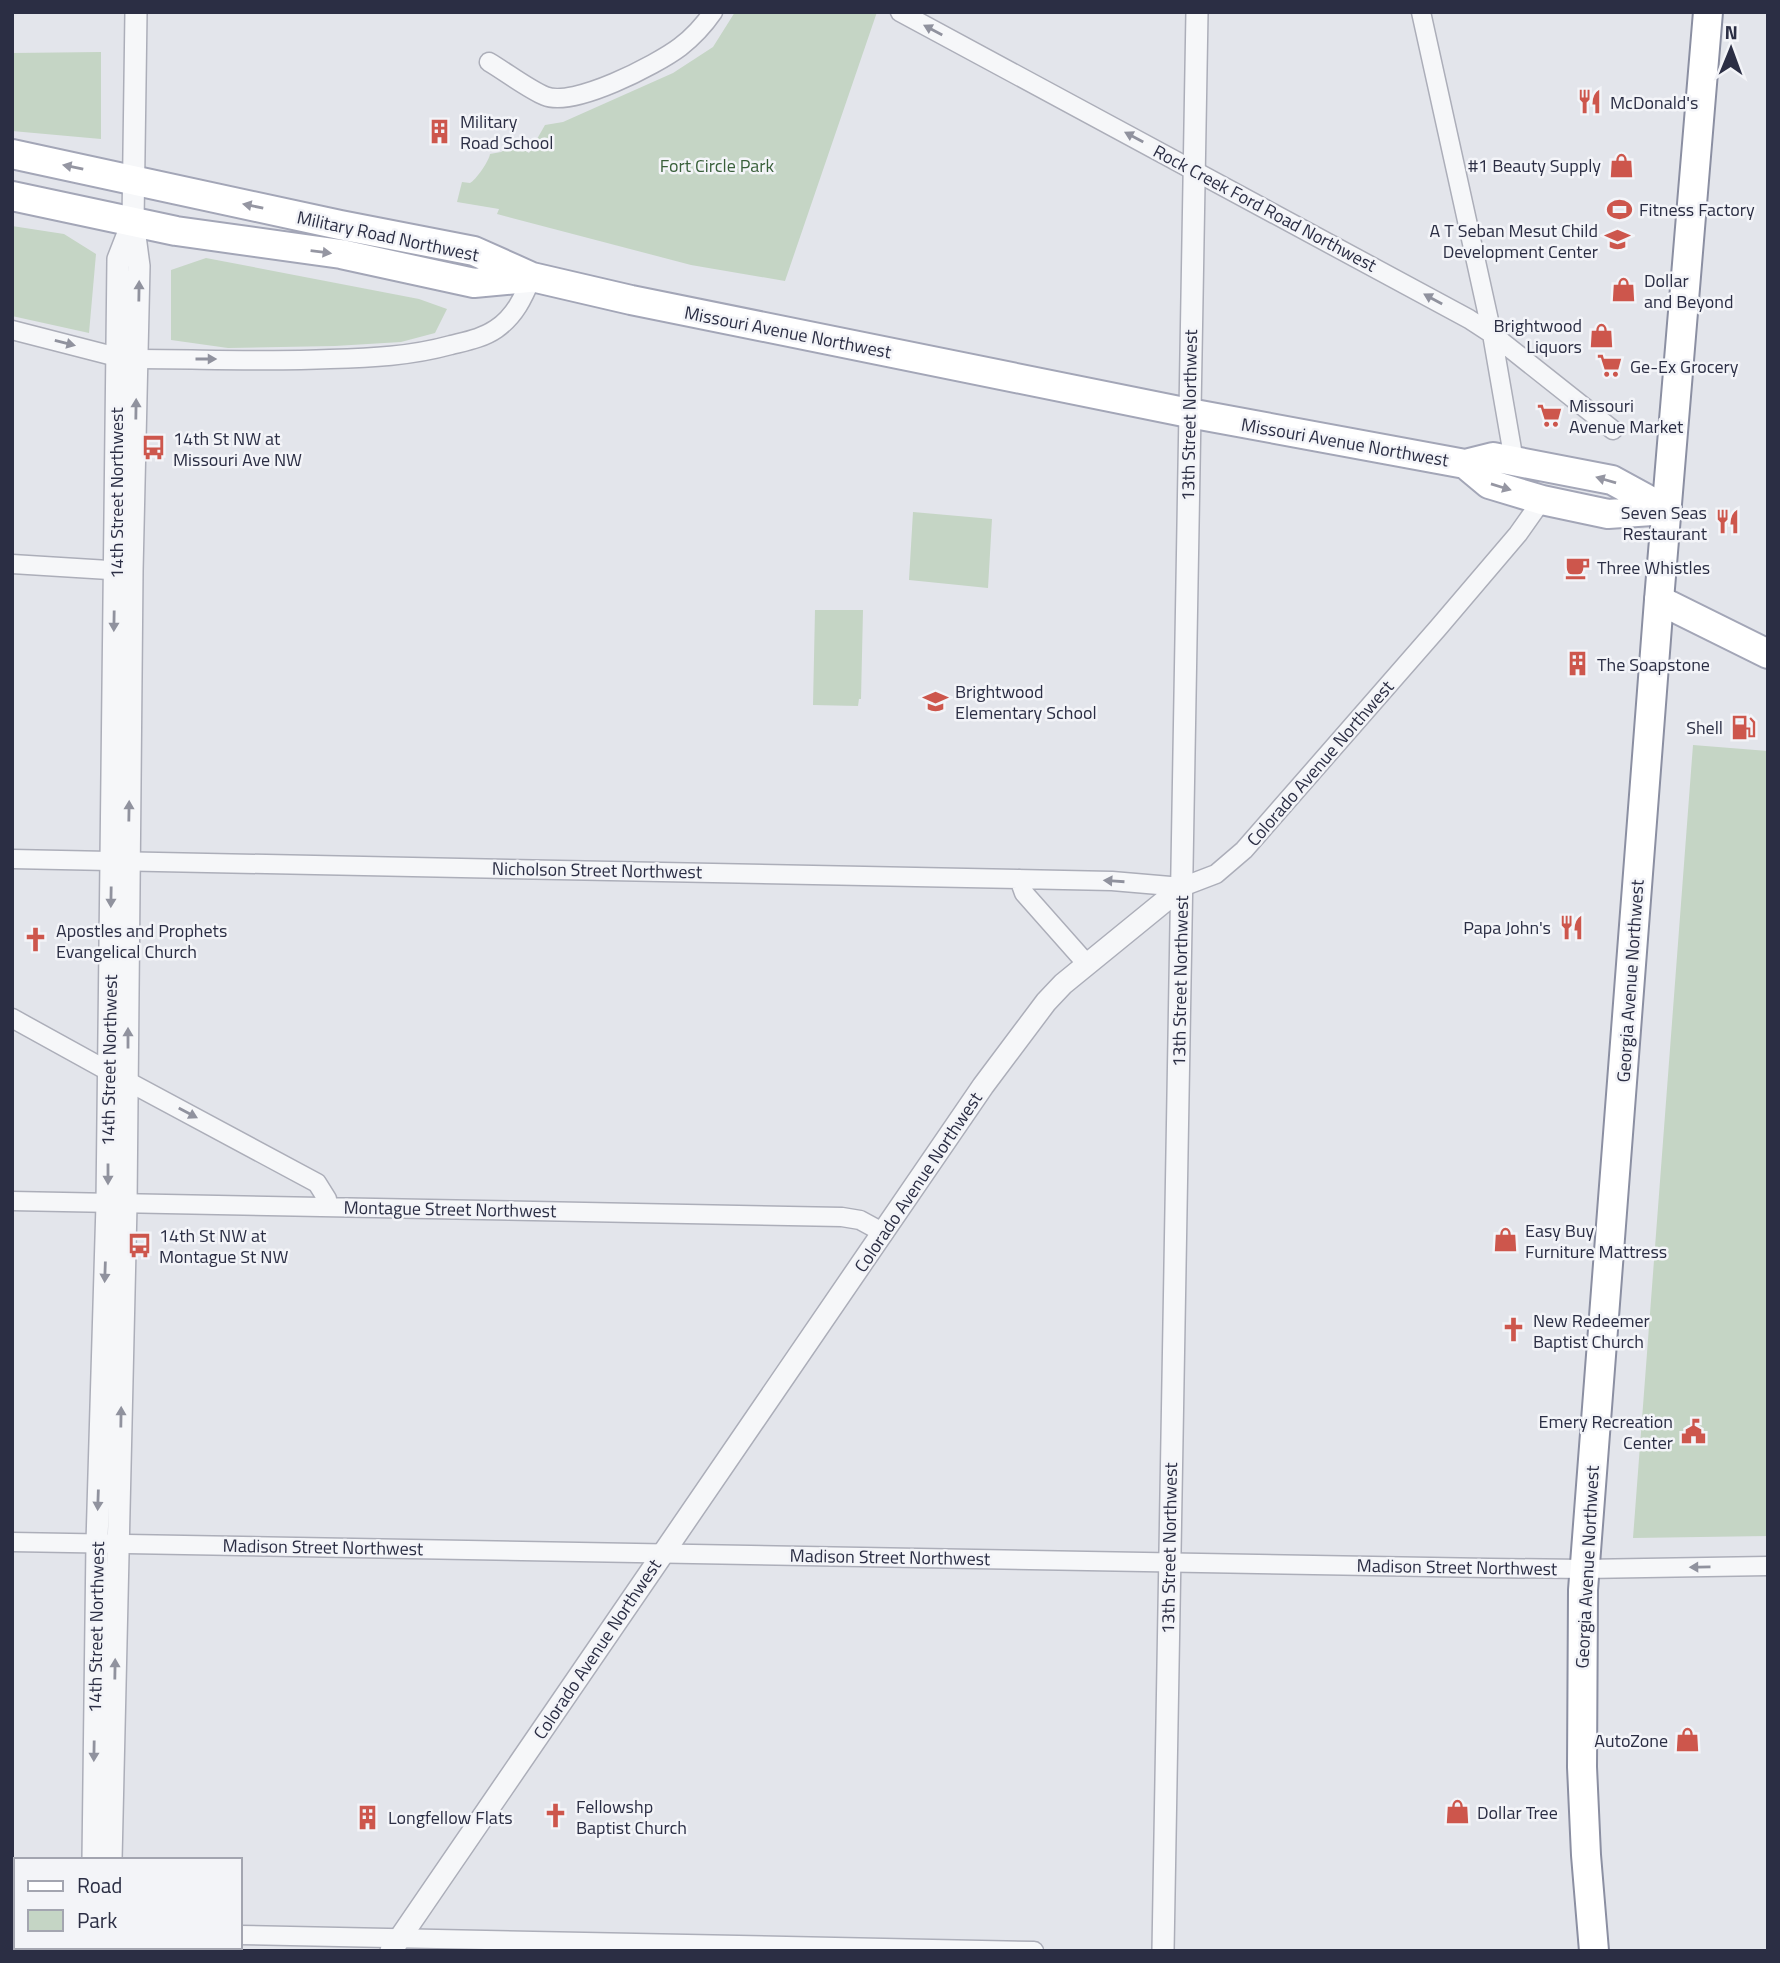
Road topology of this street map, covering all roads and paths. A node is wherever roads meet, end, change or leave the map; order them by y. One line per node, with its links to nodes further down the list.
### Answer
1 (136, 12): 10 (street, 14th Street Northwest)
2 (713, 12): 7 (street)
3 (900, 12): 9 (street, Rock Creek Ford Road Northwest, one-way to 3)
4 (1197, 12): 9 (street, 13th Street Northwest)
5 (1421, 12): 15 (street)
6 (1708, 12): 22 (main road, Georgia Avenue Northwest)
7 (489, 62)
8 (12, 154): 10 (main road, Military Road Northwest, one-way to 8)
9 (1194, 169): 15 (street, Rock Creek Ford Road Northwest, one-way to 9); 17 (street, 13th Street Northwest)
10 (133, 180): 12 (street, 14th Street Northwest); 13 (main road, Military Road Northwest, one-way to 10)
11 (12, 196): 12 (main road, Military Road Northwest)
12 (133, 221): 13 (main road, Military Road Northwest, one-way to 13); 16 (street, 14th Street Northwest)
13 (532, 277): 16 (street, one-way to 13); 17 (main road, Missouri Avenue Northwest)
14 (12, 330): 16 (street, one-way to 16)
15 (1492, 334): 18 (street, Rock Creek Ford Road Northwest); 19 (street)
16 (127, 358): 24 (street, 14th Street Northwest)
17 (1189, 413): 20 (main road, Missouri Avenue Northwest); 30 (street, 13th Street Northwest)
18 (1613, 430)
19 (1514, 461): 20 (main road, Missouri Avenue Northwest); 22 (main road, Missouri Avenue Northwest, one-way to 19)
20 (1465, 464): 21 (main road, Missouri Avenue Northwest, one-way to 21)
21 (1542, 500): 22 (main road, Missouri Avenue Northwest); 30 (street, Colorado Avenue Northwest)
22 (1667, 510): 25 (main road, Georgia Avenue Northwest)
23 (12, 564): 24 (street)
24 (123, 571): 28 (street, 14th Street Northwest)
25 (1659, 600): 26 (main road); 44 (main road, Georgia Avenue Northwest)
26 (1768, 654)
27 (12, 859): 28 (street, Nicholson Street Northwest)
28 (120, 861): 29 (street, Nicholson Street Northwest); 33 (street, 14th Street Northwest, one-way to 33); 34 (street, 14th Street Northwest, one-way to 28)
29 (1019, 879): 30 (street, Nicholson Street Northwest, one-way to 29); 31 (street)
30 (1182, 887): 31 (street, Colorado Avenue Northwest); 42 (street, 13th Street Northwest)
31 (1086, 963): 38 (street, Colorado Avenue Northwest)
32 (12, 1018): 33 (street)
33 (108, 1071): 36 (street, 14th Street Northwest, one-way to 36)
34 (127, 1081): 36 (street, 14th Street Northwest); 37 (street, one-way to 37)
35 (12, 1201): 36 (street, Montague Street Northwest)
36 (117, 1204): 37 (street, Montague Street Northwest); 40 (street, 14th Street Northwest)
37 (328, 1207): 38 (street, Montague Street Northwest)
38 (884, 1233): 41 (street, Colorado Avenue Northwest)
39 (12, 1542): 40 (street, Madison Street Northwest)
40 (108, 1543): 41 (street, Madison Street Northwest); 45 (street, 14th Street Northwest, one-way to 45); 46 (street, 14th Street Northwest, one-way to 40)
41 (663, 1553): 42 (street, Madison Street Northwest); 48 (street, Colorado Avenue Northwest)
42 (1169, 1563): 44 (street, Madison Street Northwest); 50 (street, 13th Street Northwest)
43 (1768, 1566): 44 (street, Madison Street Northwest, one-way to 44)
44 (1584, 1569): 51 (main road, Georgia Avenue Northwest)
45 (93, 1858)
46 (111, 1858)
47 (242, 1935): 48 (street)
48 (395, 1944): 49 (street)
49 (1034, 1951)
50 (1163, 1951)
51 (1594, 1951)

